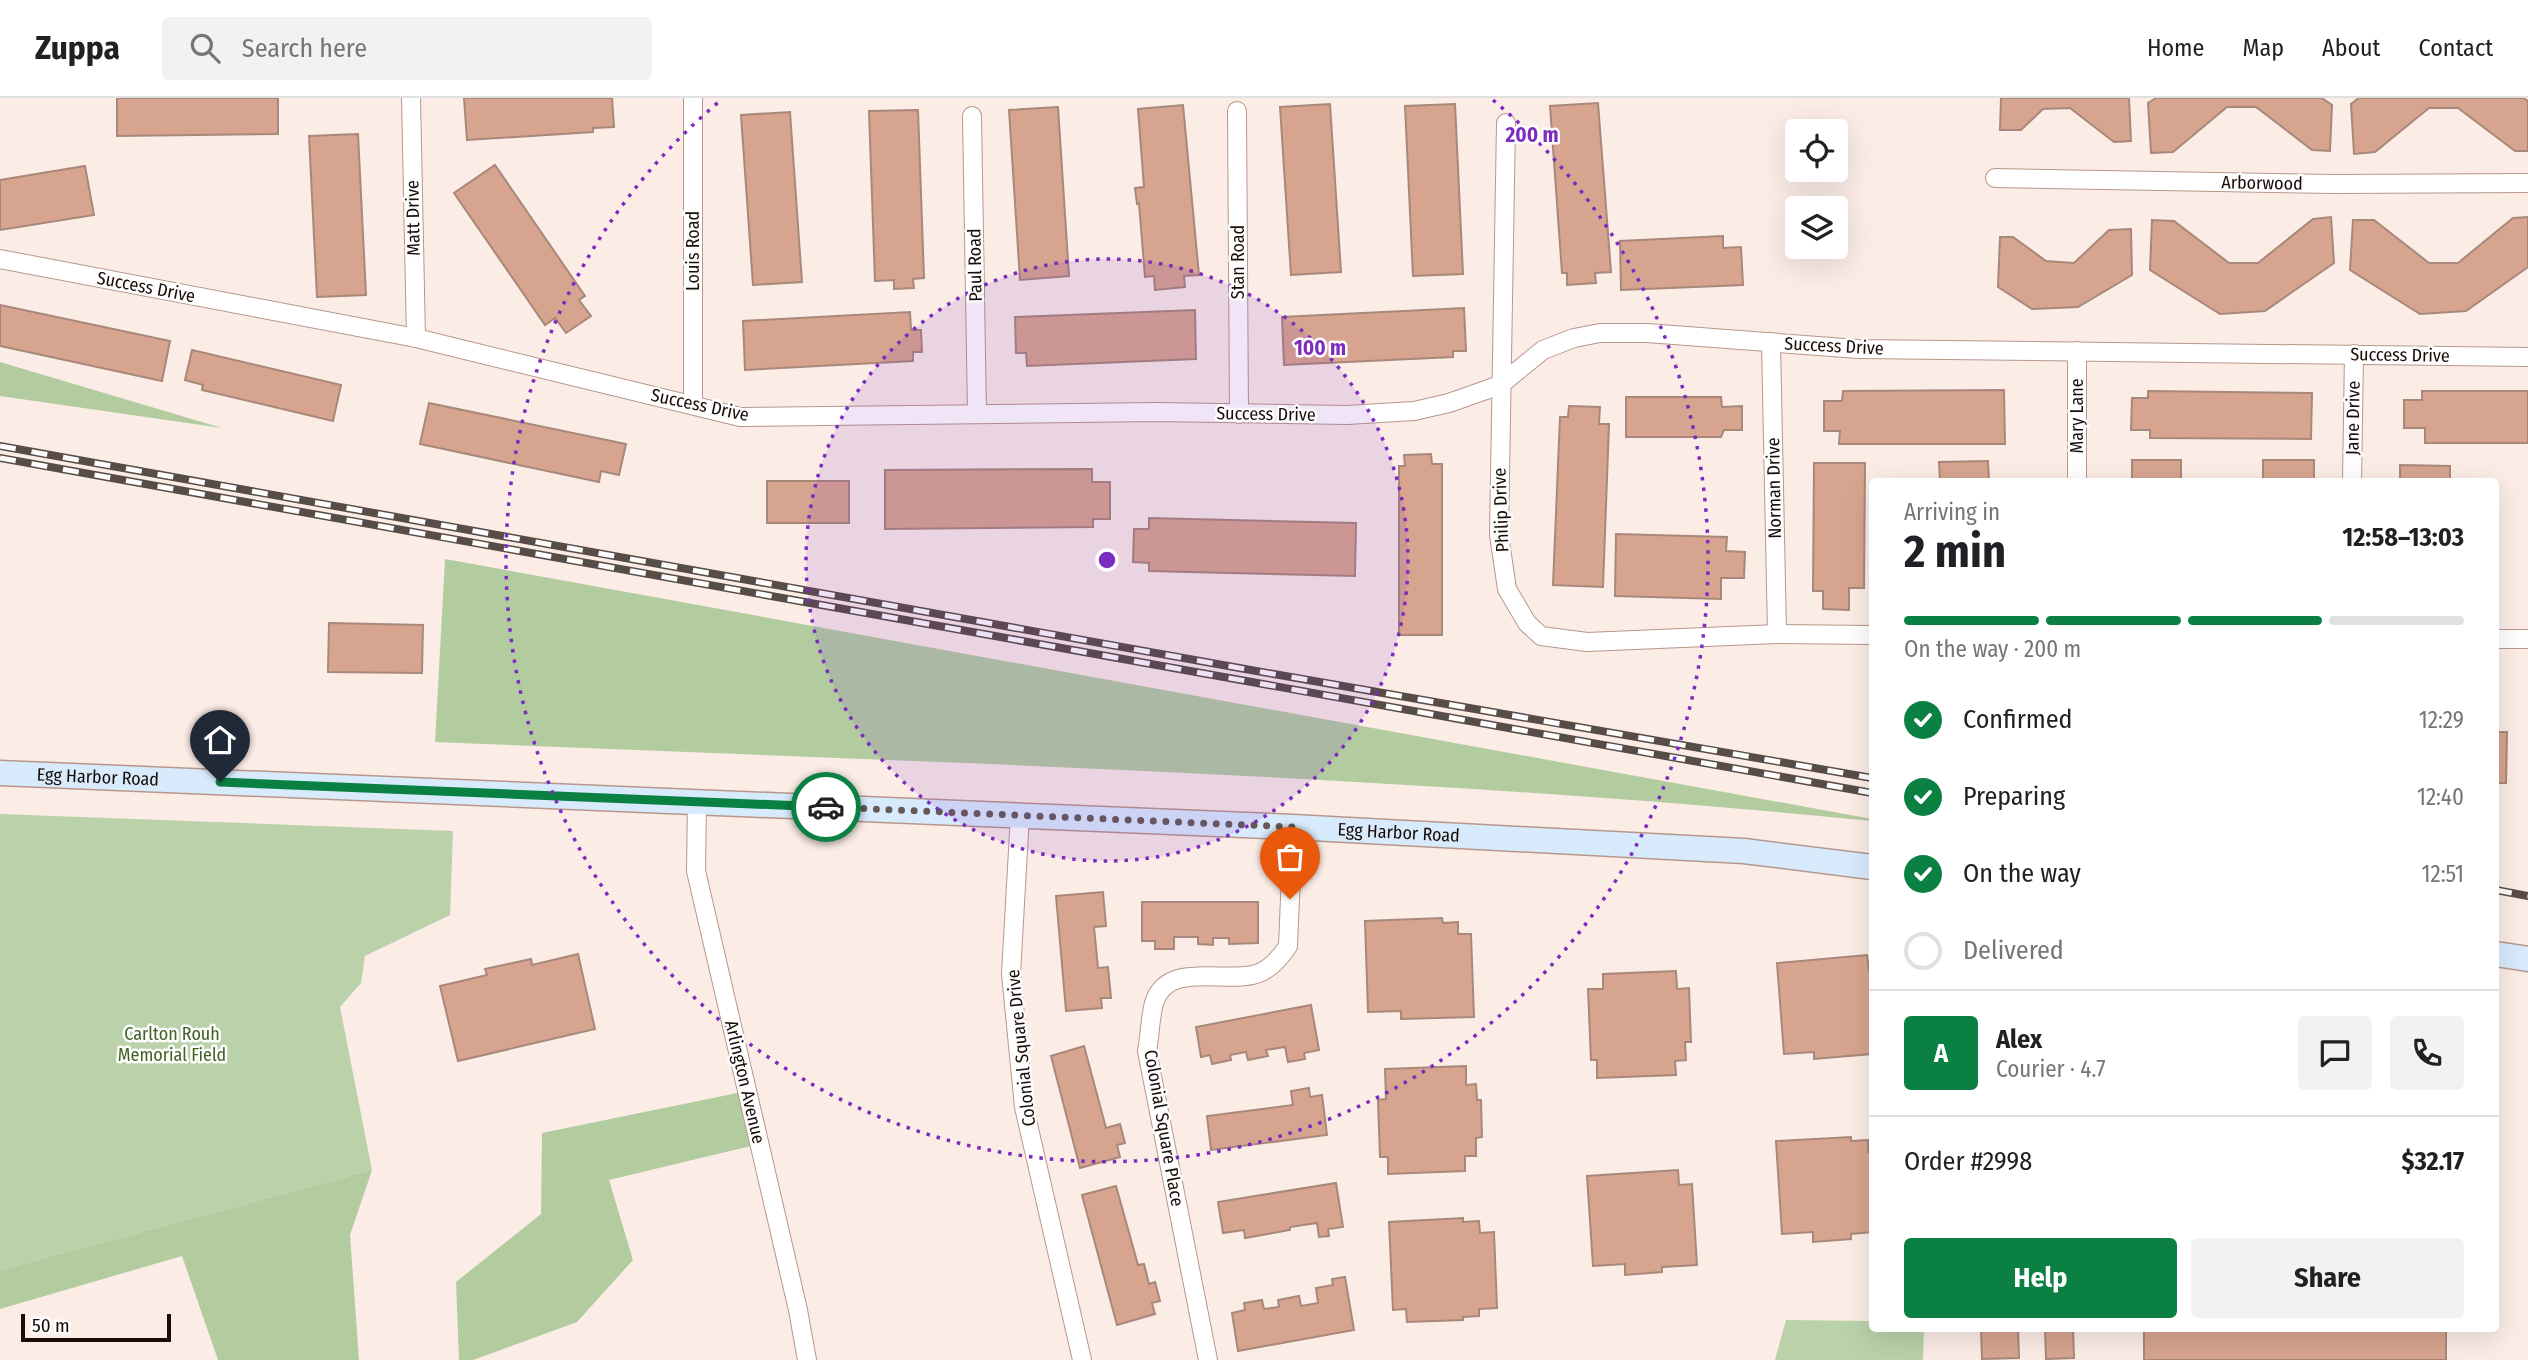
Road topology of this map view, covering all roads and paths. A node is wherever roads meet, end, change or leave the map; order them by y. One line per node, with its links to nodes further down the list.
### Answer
1 (411, 98): 9 (street, Matt Drive)
2 (693, 98): 15 (street, Louis Road)
3 (1237, 111): 17 (street, Stan Road)
4 (972, 116): 16 (street, Paul Road)
5 (1506, 123): 14 (street, Philip Drive)
6 (1995, 178): 7 (street, Arborwood)
7 (2528, 183)
8 (0, 259): 9 (street, Success Drive)
9 (416, 338): 15 (street, Success Drive)
10 (1771, 342): 11 (street, Success Drive); 14 (street, Success Drive); 20 (street, Norman Drive)
11 (2077, 351): 12 (street, Success Drive); 18 (street, Mary Lane)
12 (2354, 354): 13 (street, Success Drive); 19 (street, Jane Drive)
13 (2528, 357)
14 (1500, 386): 17 (street, Success Drive); 20 (street, Philip Drive)
15 (693, 404): 16 (street, Success Drive)
16 (977, 414): 17 (street, Success Drive)
17 (1239, 414)
18 (2077, 478)
19 (2352, 478)
20 (1777, 634): 21 (street, Philip Drive)
21 (1869, 635)
22 (2499, 639): 23 (street)
23 (2528, 639)
24 (0, 773): 25 (street, Egg Harbor Road)
25 (697, 802): 26 (street, Egg Harbor Road); 31 (street, Arlington Avenue)
26 (1020, 815): 27 (street, Egg Harbor Road); 32 (street, Colonial Square Drive)
27 (1293, 827): 28 (street, Egg Harbor Road); 33 (street, Colonial Square Place)
28 (1869, 867)
29 (2499, 954): 30 (street)
30 (2528, 959)
31 (807, 1360)
32 (1082, 1360)
33 (1208, 1360)

